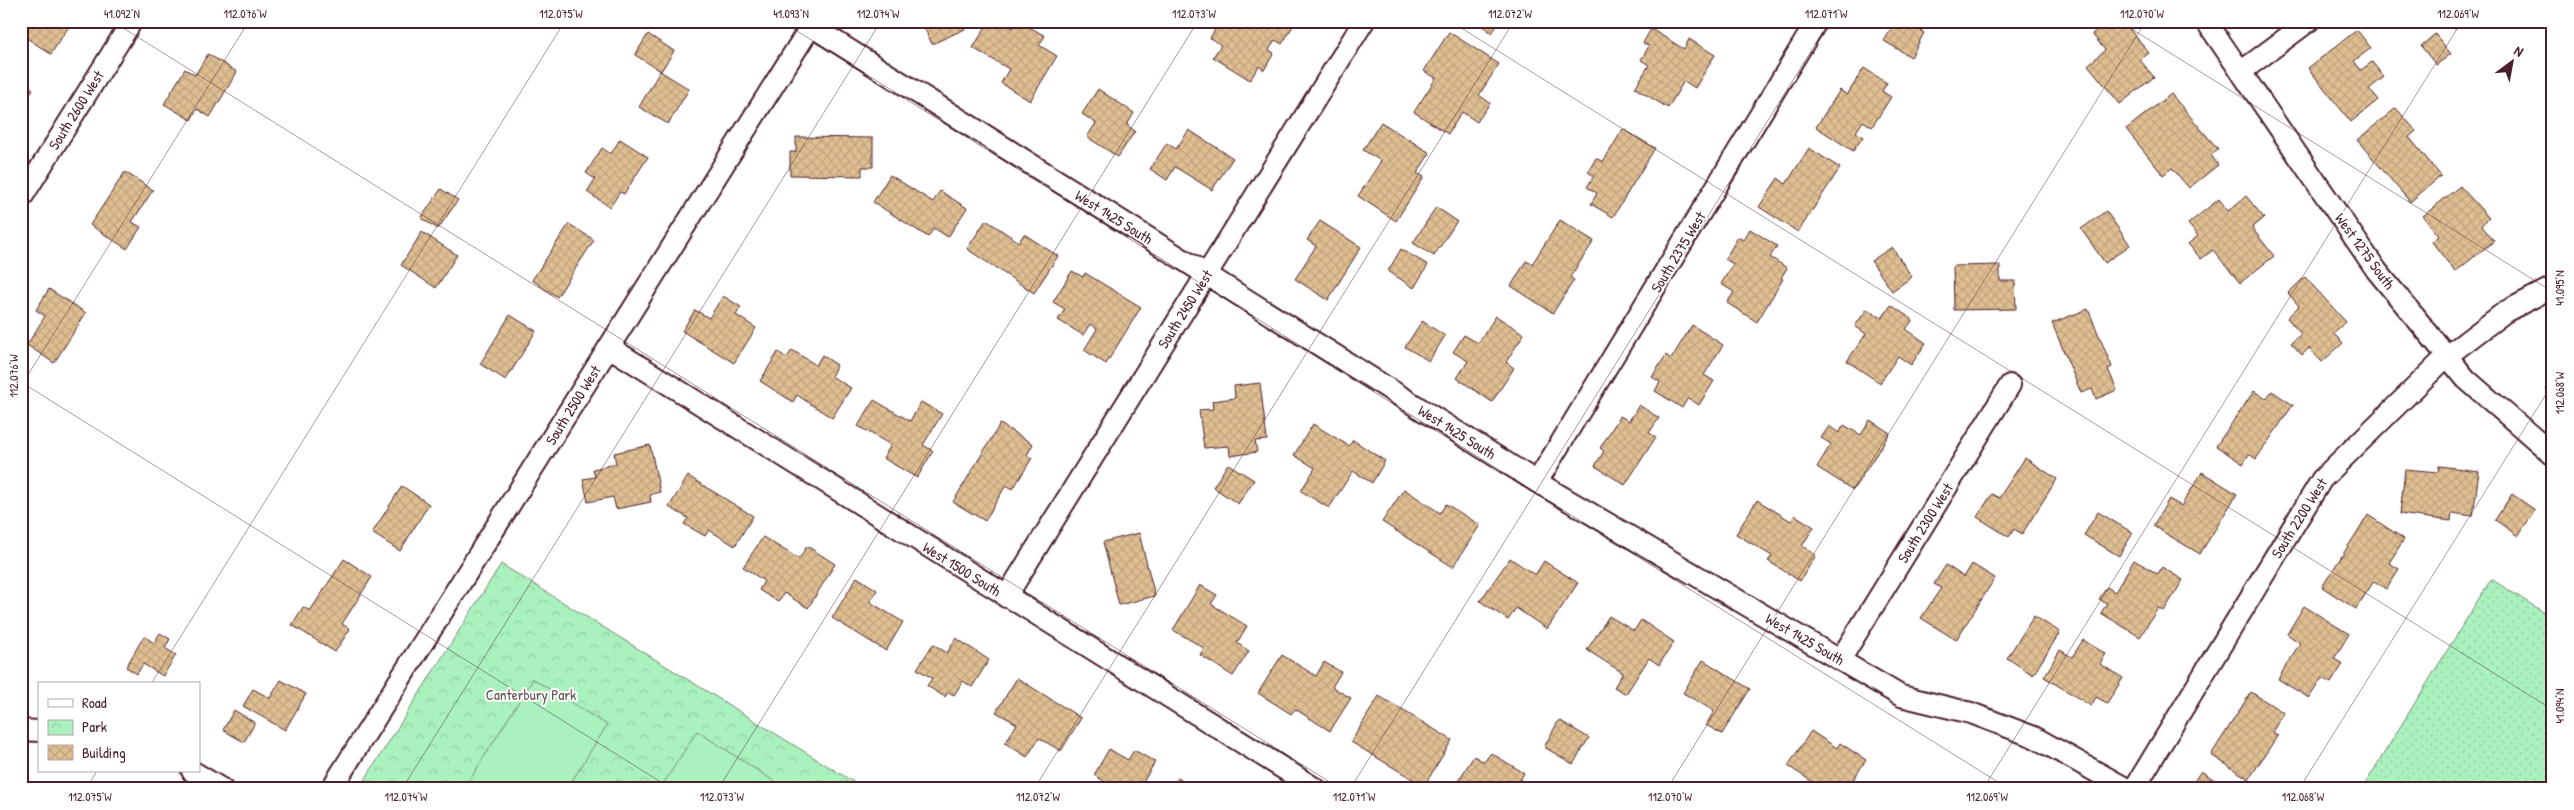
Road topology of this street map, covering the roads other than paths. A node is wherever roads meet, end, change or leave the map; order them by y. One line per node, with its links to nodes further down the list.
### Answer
1 (132, 21): 8 (street, South 2600 West)
2 (1364, 21): 9 (street, South 2450 West)
3 (1818, 21): 15 (street, South 2375 West)
4 (2206, 21): 7 (street, West 1275 South)
5 (2309, 21): 7 (street)
6 (813, 24): 9 (street, West 1425 South); 11 (street, South 2500 West)
7 (2242, 71): 12 (street, West 1275 South)
8 (21, 199)
9 (1206, 275): 15 (street, West 1425 South); 16 (street, South 2450 West)
10 (2553, 287): 12 (street, South 2200 West)
11 (609, 347): 16 (street, West 1500 South); 22 (street, South 2500 West)
12 (2447, 356): 14 (street, West 1275 South); 25 (street, South 2200 West)
13 (2010, 385): 17 (street, South 2300 West)
14 (2553, 455)
15 (1537, 482): 17 (street, West 1425 South)
16 (1006, 597): 23 (street, West 1500 South)
17 (1840, 660): 24 (street, West 1425 South)
18 (21, 730): 19 (street)
19 (38, 731)
20 (194, 772): 21 (street)
21 (222, 789)
22 (331, 789)
23 (1316, 789)
24 (2127, 789)
25 (2134, 789)

